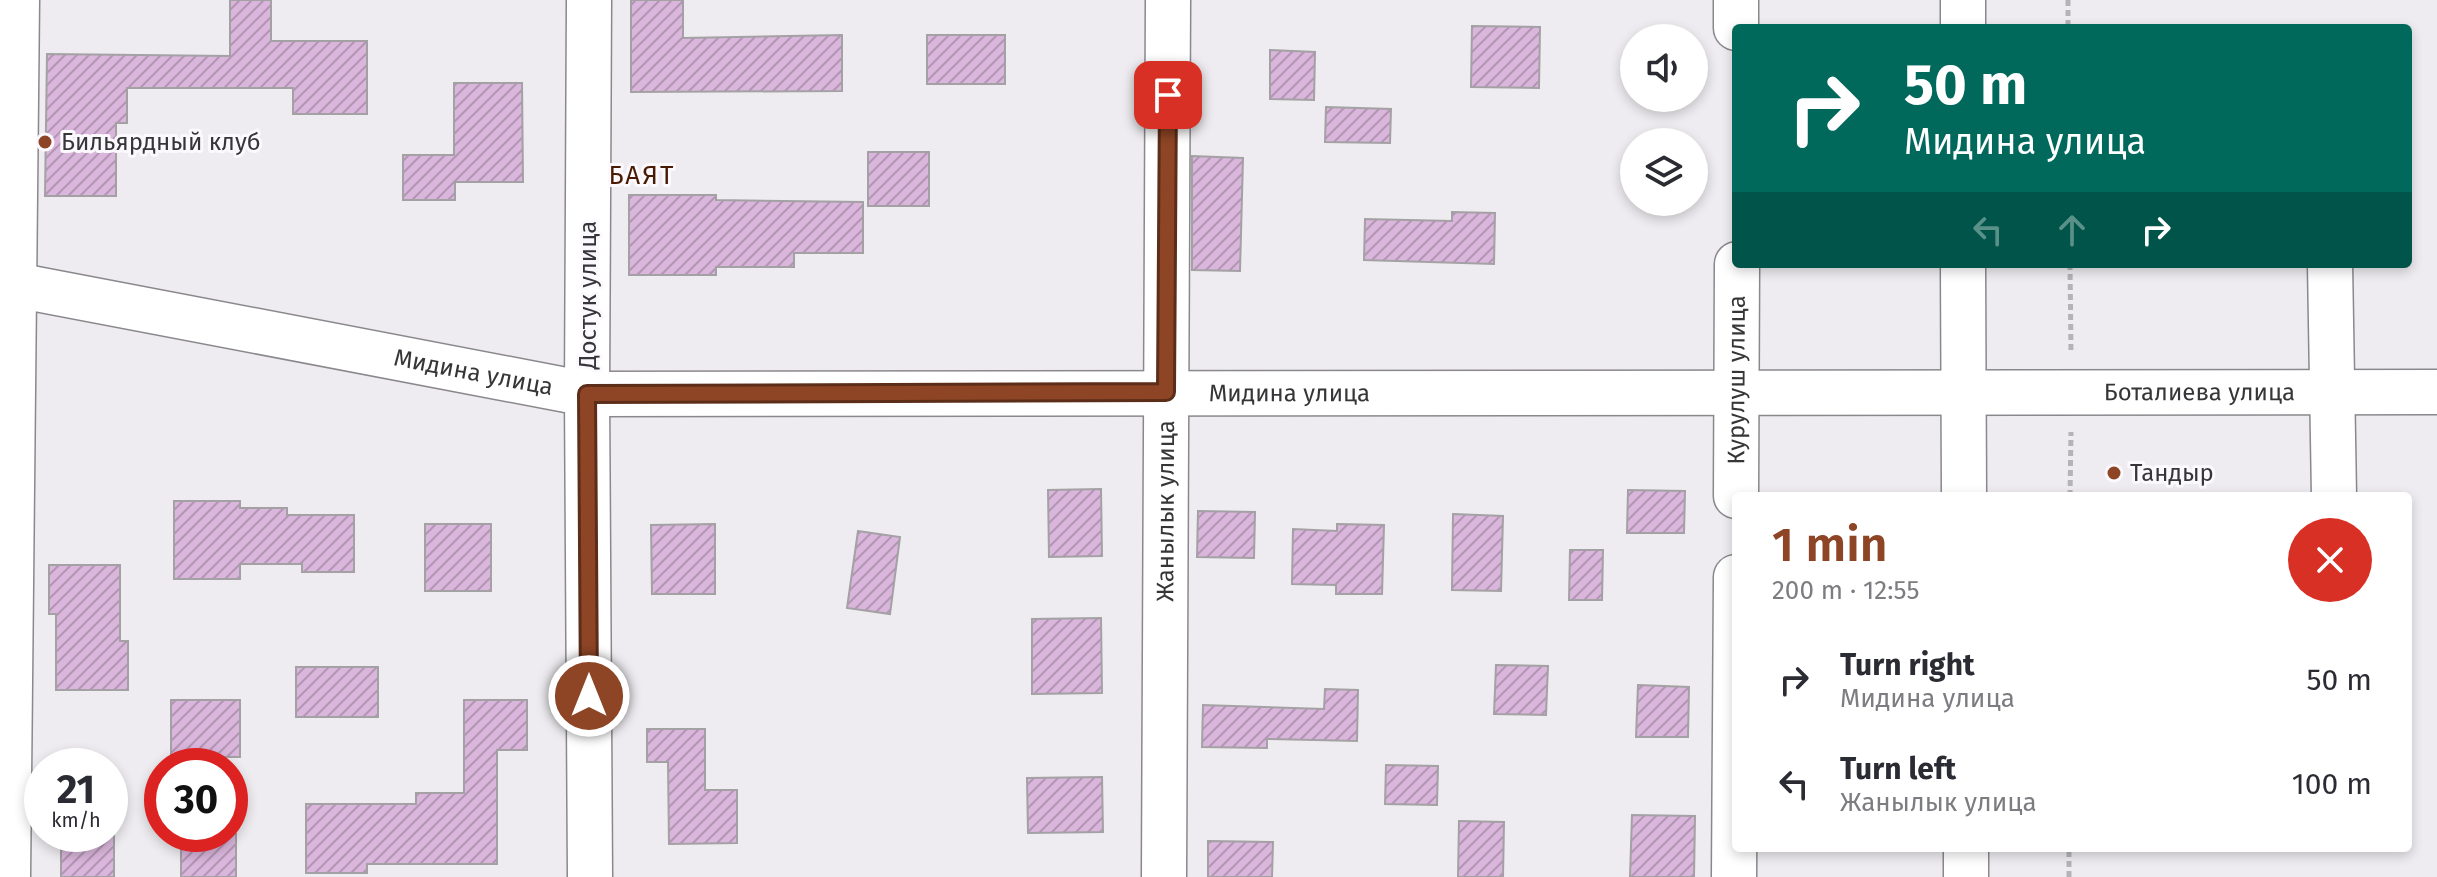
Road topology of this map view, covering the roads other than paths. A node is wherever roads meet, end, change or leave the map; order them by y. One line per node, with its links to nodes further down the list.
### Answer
1 (17, 0): 11 (street)
2 (589, 0): 17 (street, Достук улица)
3 (1168, 0): 13 (street, Жанылык улица)
4 (1736, 0): 6 (street)
5 (1963, 0): 7 (street)
6 (1736, 24)
7 (1963, 24)
8 (1737, 268): 12 (street, Курулуш улица)
9 (1963, 268): 14 (street)
10 (2330, 268): 15 (street)
11 (6, 284): 17 (street, Мидина улица); 23 (street)
12 (1737, 391): 13 (street, Мидина улица); 14 (street, Мидина улица); 18 (street, Курулуш улица)
13 (1166, 392): 17 (street, Мидина улица); 25 (street, Жанылык улица)
14 (1963, 392): 15 (street, Боталиева улица); 19 (street)
15 (2332, 392): 16 (street, Боталиева улица); 20 (street)
16 (2437, 392)
17 (587, 394): 24 (street, Достук улица)
18 (1736, 492)
19 (1964, 492)
20 (2334, 492)
21 (1734, 852): 26 (street)
22 (1966, 852): 27 (street)
23 (8, 877)
24 (590, 877)
25 (1164, 877)
26 (1734, 877)
27 (1966, 877)

